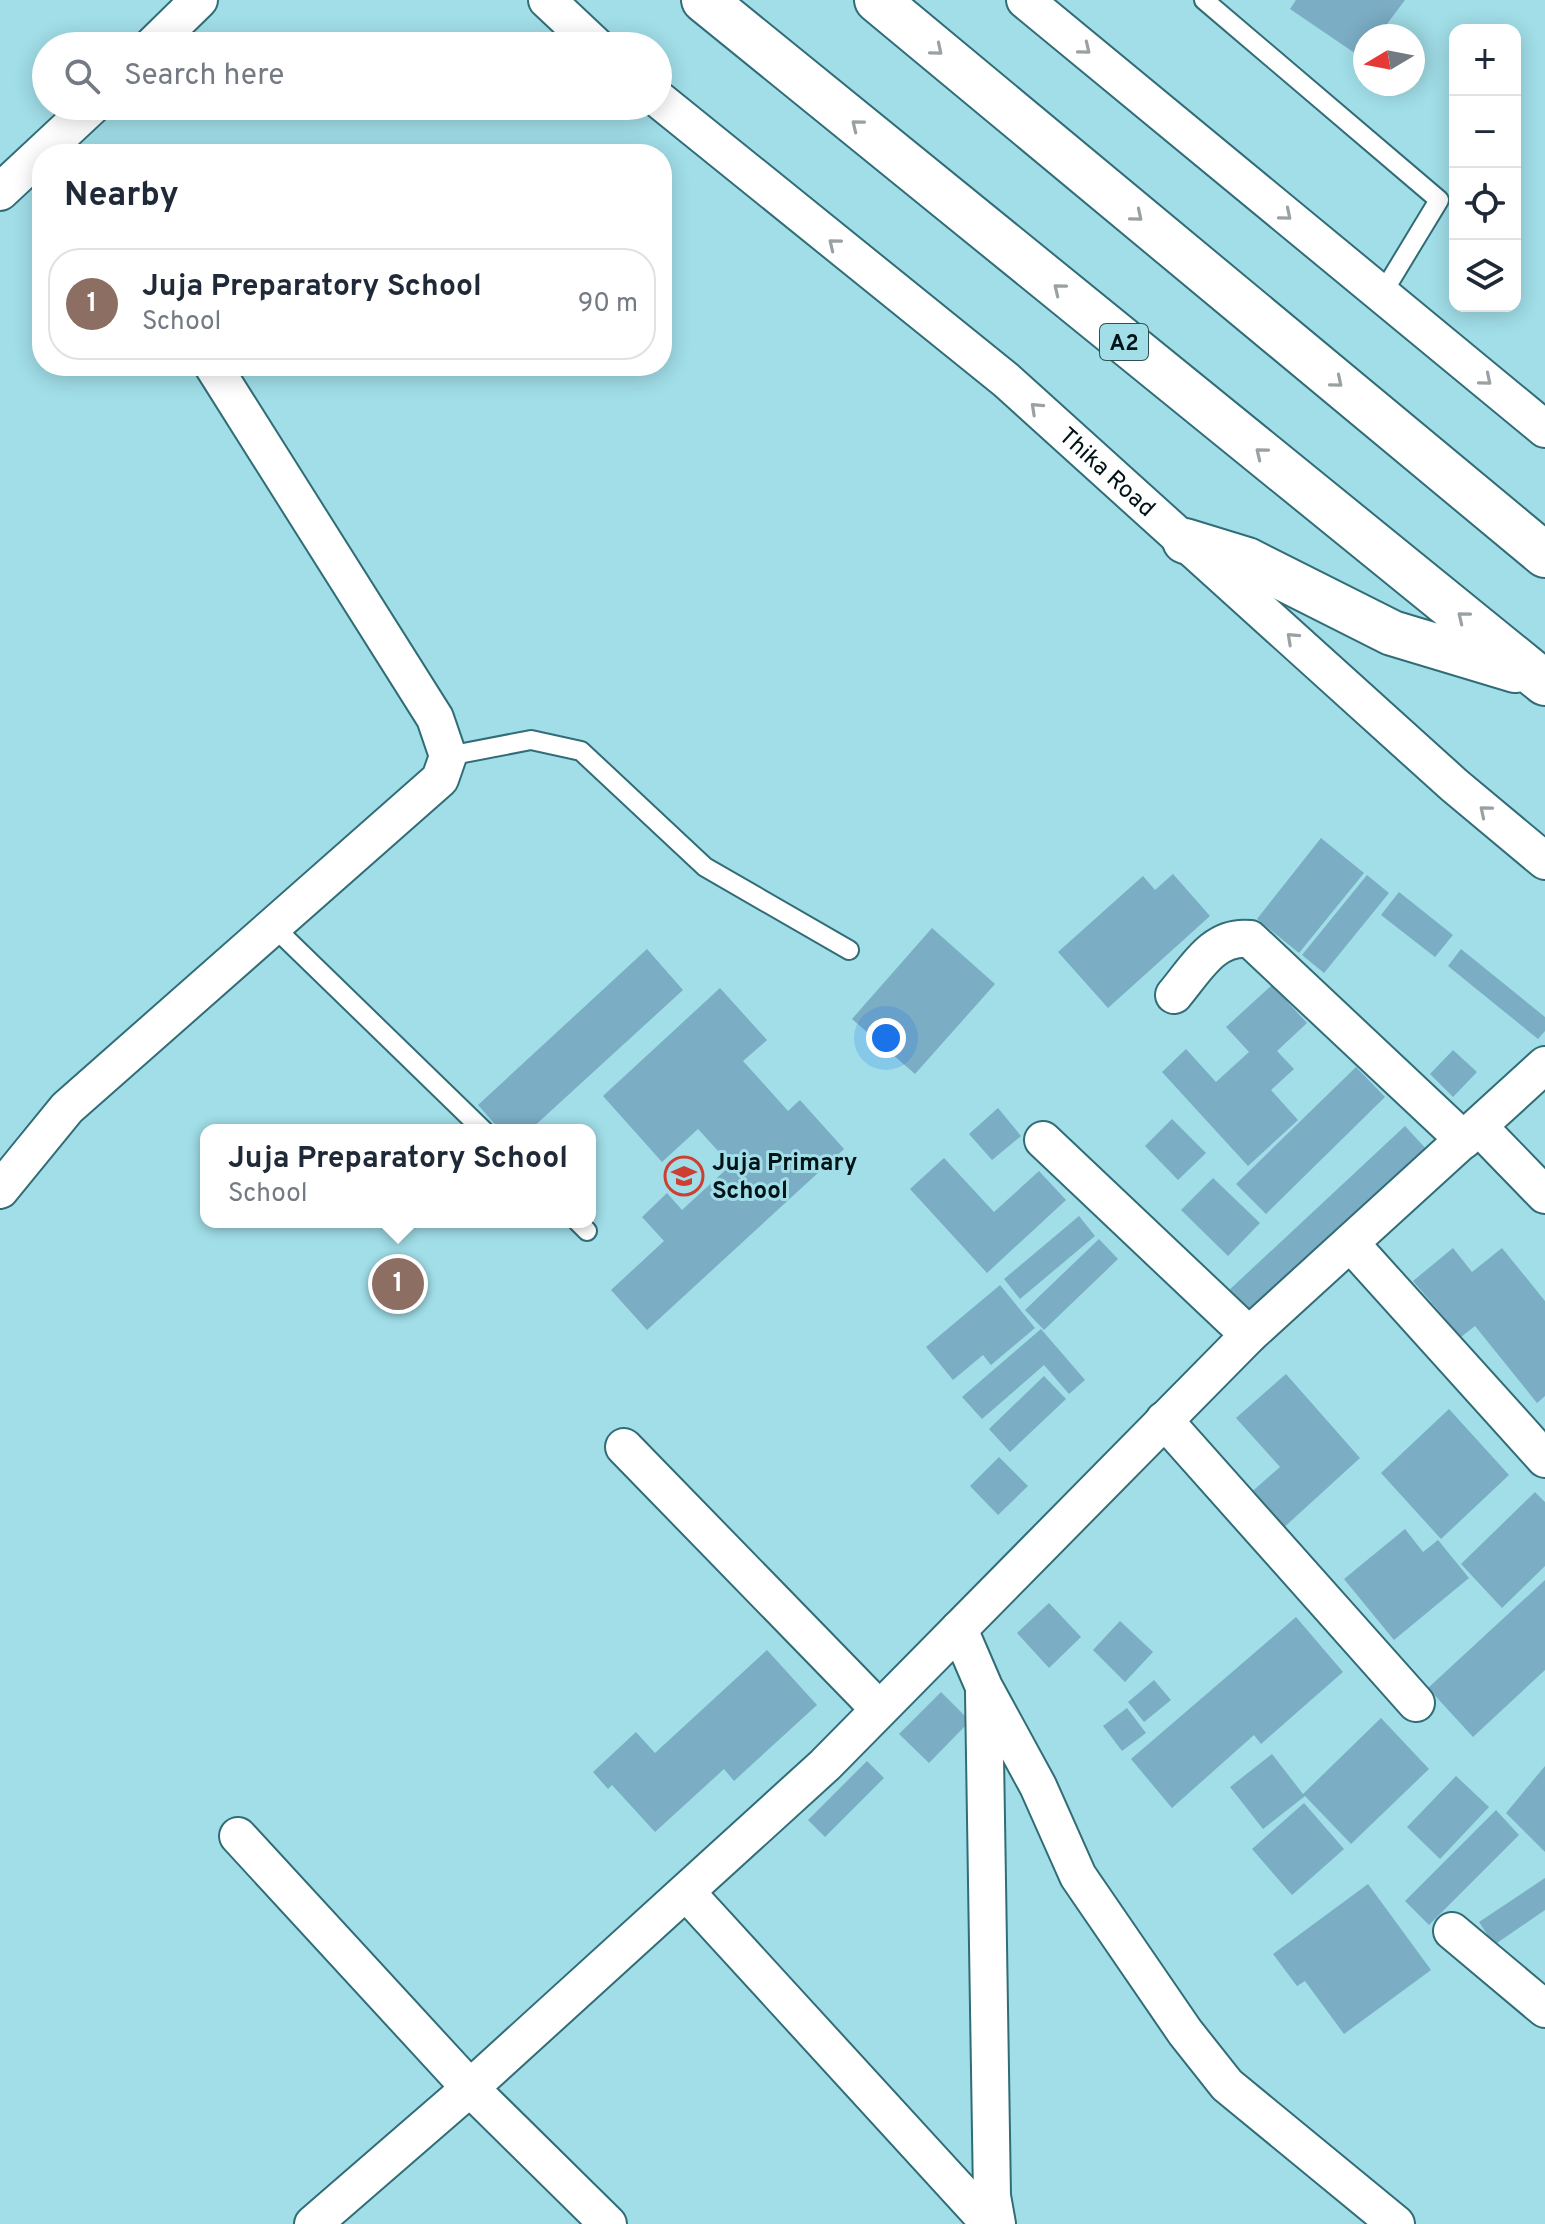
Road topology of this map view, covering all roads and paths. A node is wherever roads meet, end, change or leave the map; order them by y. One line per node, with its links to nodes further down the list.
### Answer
1 (199, 0): 7 (street)
2 (547, 0): 8 (street)
3 (704, 0): 19 (highway, A2, one-way to 3)
4 (877, 0): 18 (highway, one-way to 18)
5 (1025, 0): 14 (street, one-way to 14)
6 (1204, 0): 14 (lane)
7 (166, 32)
8 (581, 32)
9 (672, 110): 17 (street, Thika Road, one-way to 9)
10 (84, 120): 11 (street)
11 (72, 143)
12 (32, 170): 13 (street)
13 (0, 192)
14 (1382, 294): 16 (street, one-way to 16)
15 (219, 376): 20 (street)
16 (1545, 429)
17 (1185, 541): 19 (highway); 21 (street, Thika Road, one-way to 17)
18 (1545, 555)
19 (1540, 680)
20 (448, 756): 22 (street); 23 (lane)
21 (1545, 861)
22 (275, 928): 26 (lane); 29 (street)
23 (849, 950)
24 (1174, 995): 27 (street)
25 (1545, 1065): 27 (street)
26 (477, 1124)
27 (1472, 1134): 30 (street); 31 (street)
28 (1043, 1140): 32 (street)
29 (0, 1190)
30 (1545, 1195)
31 (1351, 1244): 32 (street); 35 (street)
32 (1249, 1335): 33 (street)
33 (1164, 1420): 36 (street); 38 (street)
34 (624, 1447): 39 (street)
35 (1545, 1459)
36 (959, 1629): 37 (street); 39 (street)
37 (984, 1687): 48 (street); 49 (street)
38 (1416, 1703)
39 (879, 1709): 41 (street)
40 (238, 1836): 44 (street)
41 (686, 1892): 44 (street); 47 (street)
42 (1452, 1931): 43 (street)
43 (1545, 2009)
44 (470, 2088): 45 (street); 46 (street)
45 (313, 2224)
46 (608, 2224)
47 (990, 2224)
48 (997, 2224)
49 (1396, 2224)

